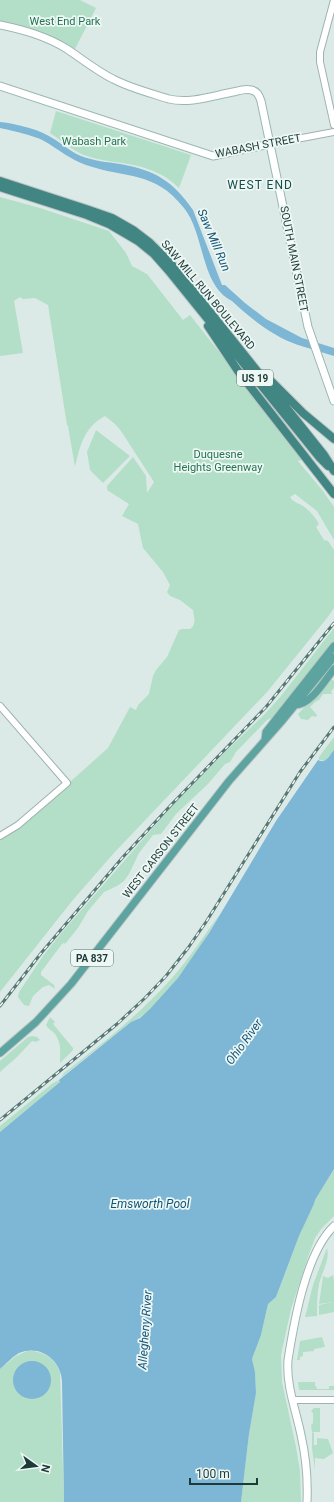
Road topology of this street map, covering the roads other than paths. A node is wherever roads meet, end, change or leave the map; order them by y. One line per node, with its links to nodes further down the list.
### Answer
1 (334, 0): 4 (street)
2 (0, 25): 6 (main road, SOUTH MAIN STREET)
3 (0, 86): 6 (main road, WABASH STREET)
4 (334, 125)
5 (334, 132): 6 (street, WABASH STREET)
6 (270, 144): 11 (main road, SOUTH MAIN STREET)
7 (0, 181): 10 (highway, SAW MILL RUN BOULEVARD / US 19)
8 (0, 187): 9 (highway, SAW MILL RUN BOULEVARD / US 19)
9 (178, 282): 14 (highway, SAW MILL RUN BOULEVARD / US 19); 15 (highway)
10 (240, 350): 13 (highway); 14 (highway, SAW MILL RUN BOULEVARD / US 19)
11 (333, 393): 12 (main road, SOUTH MAIN STREET)
12 (334, 401)
13 (332, 437)
14 (334, 471)
15 (334, 494)
16 (334, 646): 21 (main road)
17 (334, 657): 19 (main road, WEST CARSON STREET / PA 837)
18 (334, 669): 19 (main road)
19 (295, 705): 21 (main road, WEST CARSON STREET / PA 837)
20 (0, 706): 22 (street)
21 (265, 741): 23 (main road, WEST CARSON STREET / PA 837)
22 (0, 836)
23 (0, 1053)
24 (334, 1226): 25 (main road)
25 (292, 1400): 26 (street); 27 (main road)
26 (334, 1400)
27 (308, 1502)

